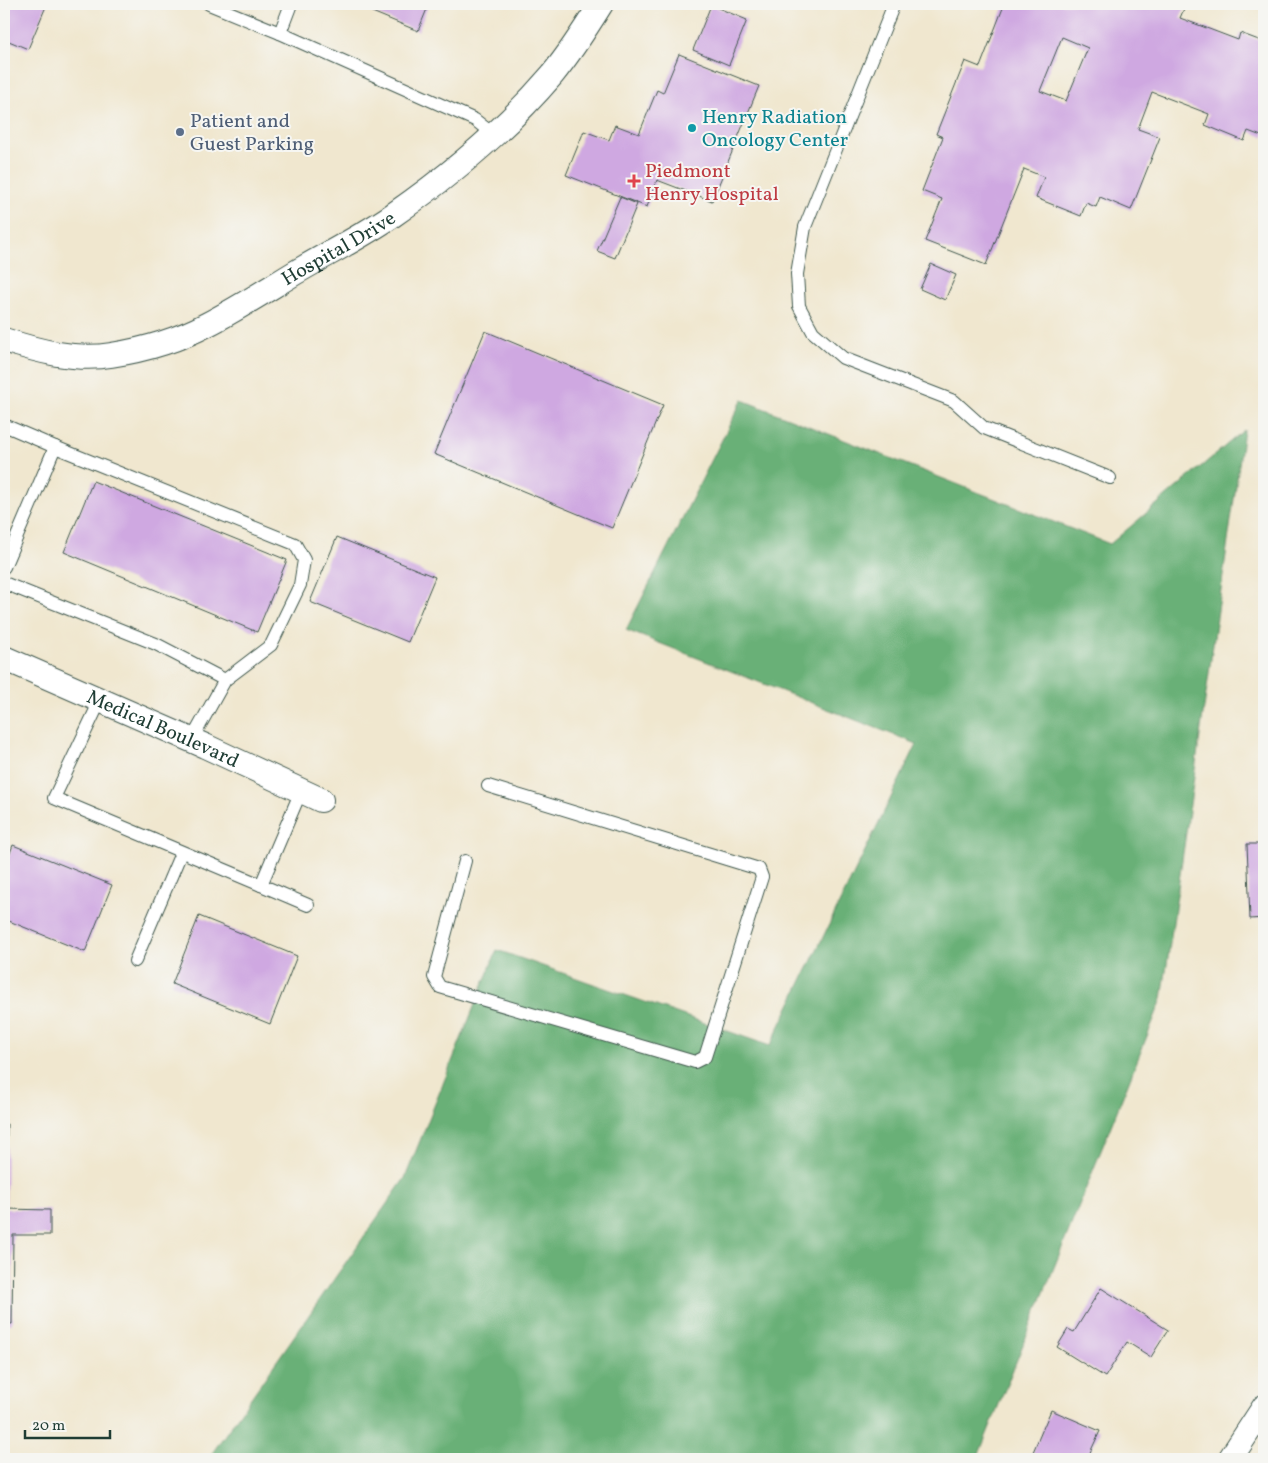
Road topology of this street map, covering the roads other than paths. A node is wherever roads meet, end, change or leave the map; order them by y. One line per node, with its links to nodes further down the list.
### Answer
1 (210, 4): 5 (lane)
2 (291, 4): 5 (lane)
3 (601, 4): 6 (street, Hospital Drive)
4 (894, 4): 10 (lane)
5 (280, 33): 6 (lane)
6 (494, 135): 7 (street, Hospital Drive)
7 (4, 340)
8 (4, 425): 9 (lane)
9 (55, 447): 11 (lane); 14 (lane)
10 (1110, 478)
11 (4, 567)
12 (4, 583): 14 (lane)
13 (4, 658): 15 (street, Medical Boulevard)
14 (226, 680): 16 (lane)
15 (100, 701): 16 (street, Medical Boulevard); 19 (lane)
16 (191, 741): 18 (street, Medical Boulevard)
17 (488, 786): 20 (lane)
18 (311, 796): 21 (lane)
19 (181, 853): 21 (lane); 23 (lane)
20 (465, 860)
21 (261, 885): 22 (lane)
22 (308, 905)
23 (135, 961)
24 (1264, 1407): 25 (street)
25 (1230, 1459)

